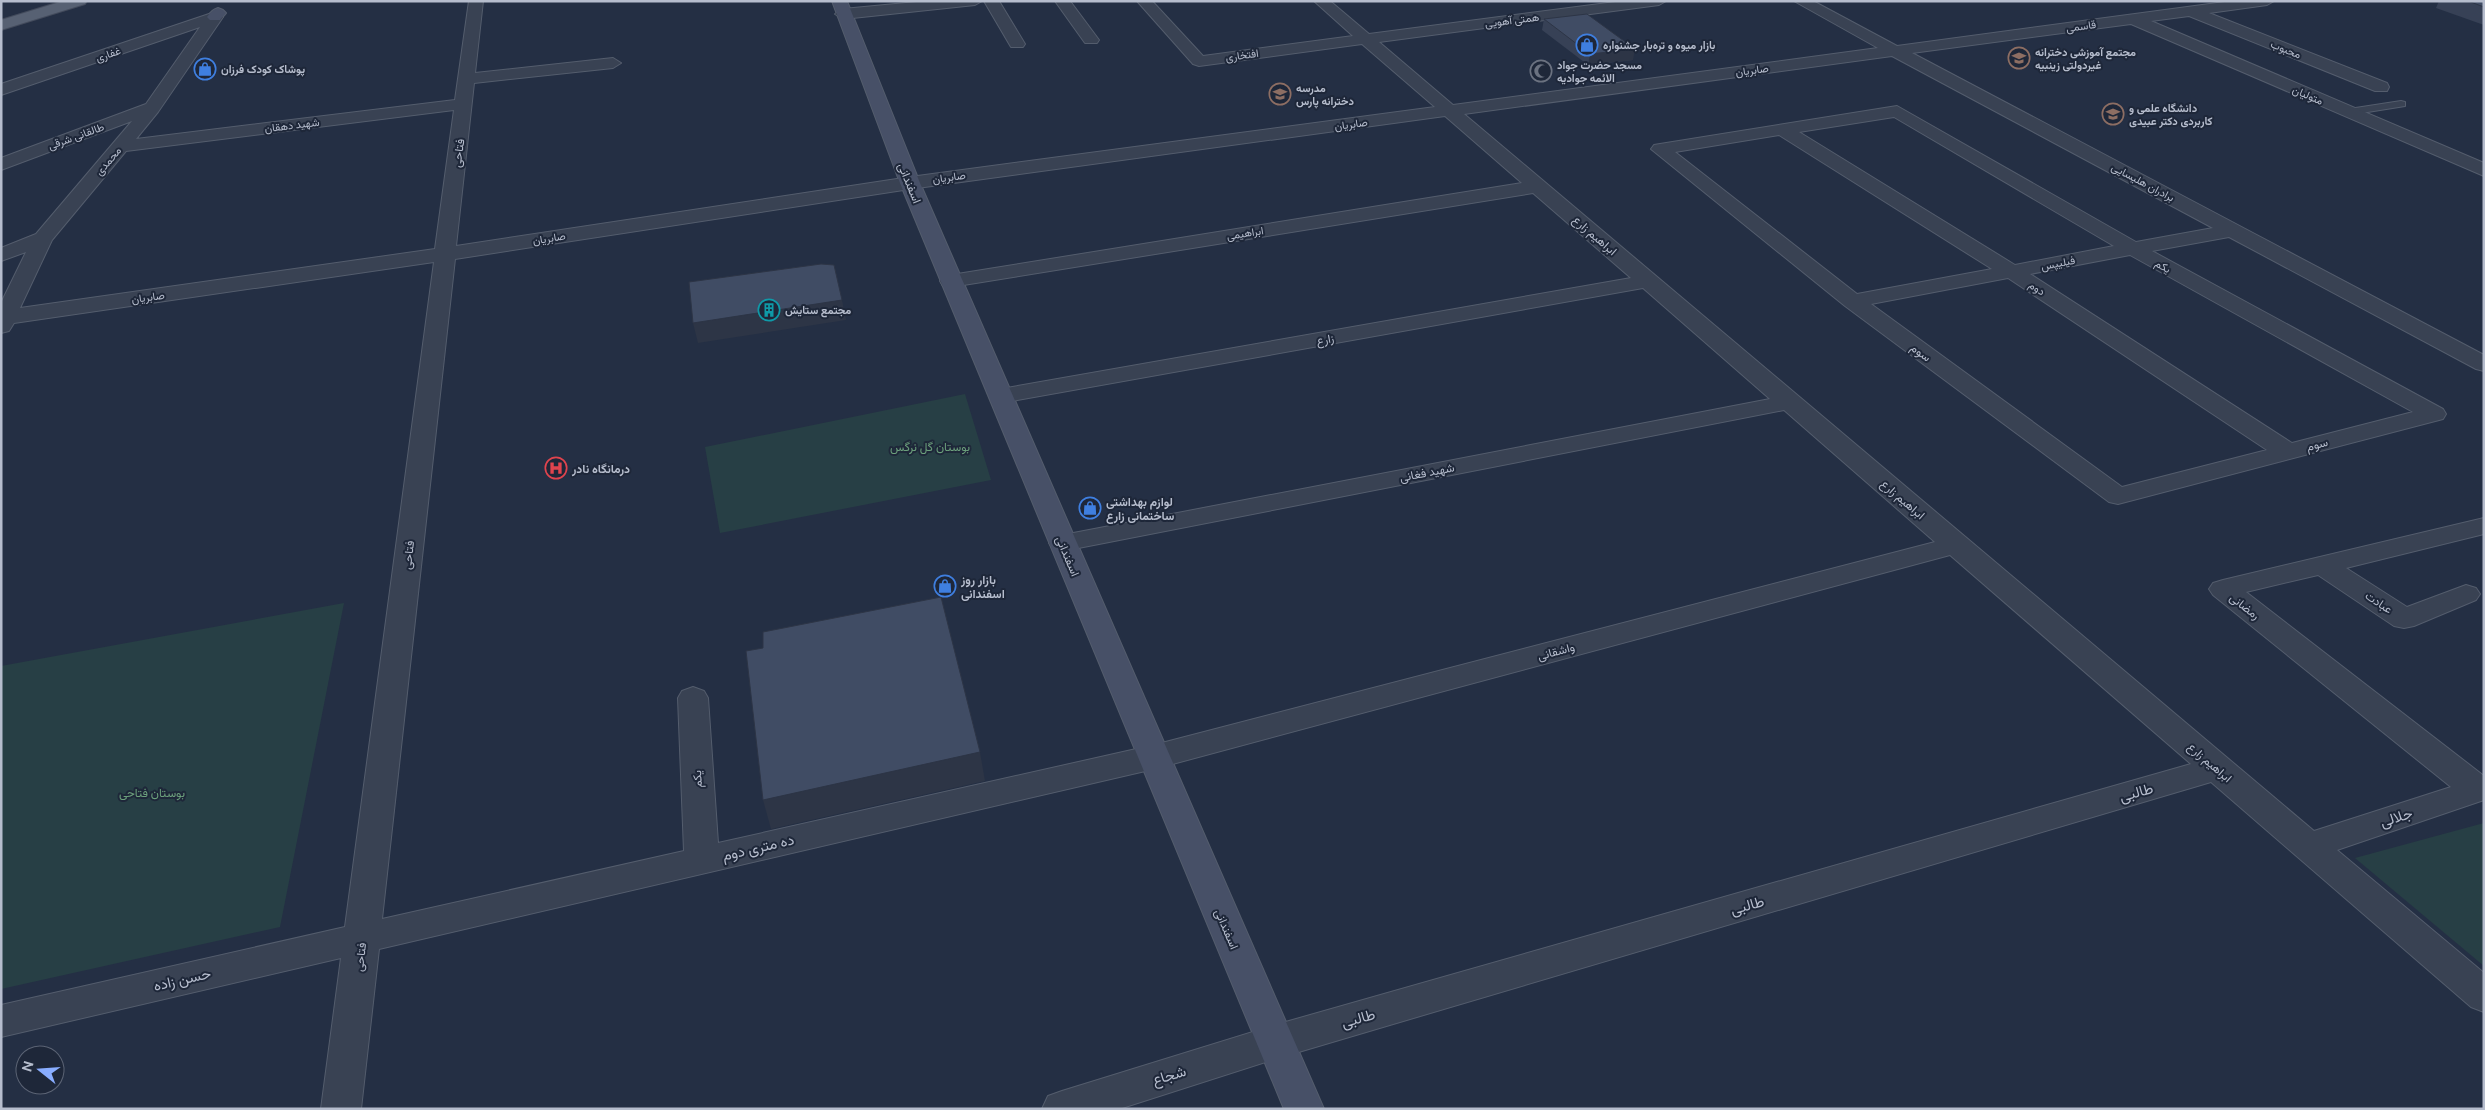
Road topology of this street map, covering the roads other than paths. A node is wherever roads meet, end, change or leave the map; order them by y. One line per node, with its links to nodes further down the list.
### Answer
1 (46, 1): 16 (main road)
2 (476, 1): 25 (street, فتاحی)
3 (975, 1): 13 (street)
4 (991, 1): 22 (street)
5 (1062, 1): 21 (street)
6 (1144, 1): 19 (street, افتخاری)
7 (1321, 1): 19 (street, ابراهیم زارع)
8 (1659, 1): 19 (street, همتی آهویی)
9 (1802, 1): 23 (street, برادران هلیسایی)
10 (80, 2): 18 (main road)
11 (2257, 2): 15 (street, قاسمی)
12 (2120, 5): 17 (street, متولیان)
13 (841, 7): 38 (main road, اسفندانی)
14 (217, 9): 27 (street, غفاری); 30 (street, محمدی)
15 (2191, 11): 17 (street, قاسمی); 26 (street, محبوب)
16 (1, 15)
17 (2140, 18): 23 (street, قاسمی); 33 (street, متولیان)
18 (1, 25)
19 (1359, 33): 20 (street); 31 (street, ابراهیم زارع)
20 (1298, 35)
21 (1091, 40)
22 (1017, 44)
23 (1895, 51): 31 (street, صابریان); 40 (street, برادران هلیسایی)
24 (612, 63): 25 (street)
25 (467, 79): 28 (street, فتاحی)
26 (2381, 87)
27 (1, 90)
28 (464, 104): 35 (street, شهید دهقان); 43 (street, فتاحی)
29 (2401, 104): 33 (lane)
30 (152, 108): 35 (street, محمدی); 36 (street, طالقانی شرقی)
31 (1449, 111): 38 (street, صابریان); 39 (street, ابراهیم زارع)
32 (1897, 111): 34 (street, سوم); 42 (street, یکم)
33 (2349, 112): 37 (street, متولیان)
34 (1781, 129): 45 (street, دوم); 48 (street, سوم)
35 (120, 146): 41 (street, محمدی)
36 (1, 164)
37 (2484, 170)
38 (910, 182): 43 (street, صابریان); 46 (main road, اسفندانی)
39 (1538, 186): 46 (street, ابراهیمی); 47 (street, ابراهیم زارع)
40 (2233, 230): 42 (street, فیلیپس); 50 (street, برادران هلیسایی)
41 (43, 238): 44 (street); 49 (street, محمدی)
42 (2132, 249): 45 (street, فیلیپس); 53 (street, یکم)
43 (444, 254): 49 (street, صابریان); 66 (street, فتاحی)
44 (1, 255)
45 (2012, 272): 48 (street, فیلیپس); 54 (street, دوم)
46 (952, 281): 51 (main road, اسفندانی)
47 (1649, 281): 51 (street, زارع); 52 (street, ابراهیم زارع)
48 (1853, 301): 54 (street, سوم)
49 (4, 322)
50 (2484, 364)
51 (1001, 396): 56 (main road, اسفندانی)
52 (1790, 402): 56 (street, شهید فغانی); 57 (street, ابراهیم زارع)
53 (2434, 414): 54 (street, سوم)
54 (2288, 452)
55 (2484, 526): 58 (street, رمضانی)
56 (1063, 543): 61 (main road, اسفندانی)
57 (1957, 546): 61 (street, واشقانی); 62 (street, ابراهیم زارع)
58 (2323, 565): 59 (street, عبادت); 63 (street, رمضانی)
59 (2466, 594)
60 (693, 698): 65 (street, یکم)
61 (1154, 757): 65 (street, ده متری دوم); 69 (main road, اسفندانی)
62 (2218, 768): 64 (street, ابراهیم زارع); 69 (street, طالبی)
63 (2480, 789): 64 (street, جلالی)
64 (2308, 846): 67 (street, ابراهیم زارع)
65 (702, 860): 66 (street, ده متری دوم)
66 (362, 938): 68 (street, حسن زاده); 70 (street, فتاحی)
67 (2484, 996)
68 (1, 1021)
69 (1275, 1042): 71 (street, شجاع); 72 (main road, اسفندانی)
70 (341, 1109)
71 (1062, 1109)
72 (1304, 1109)

